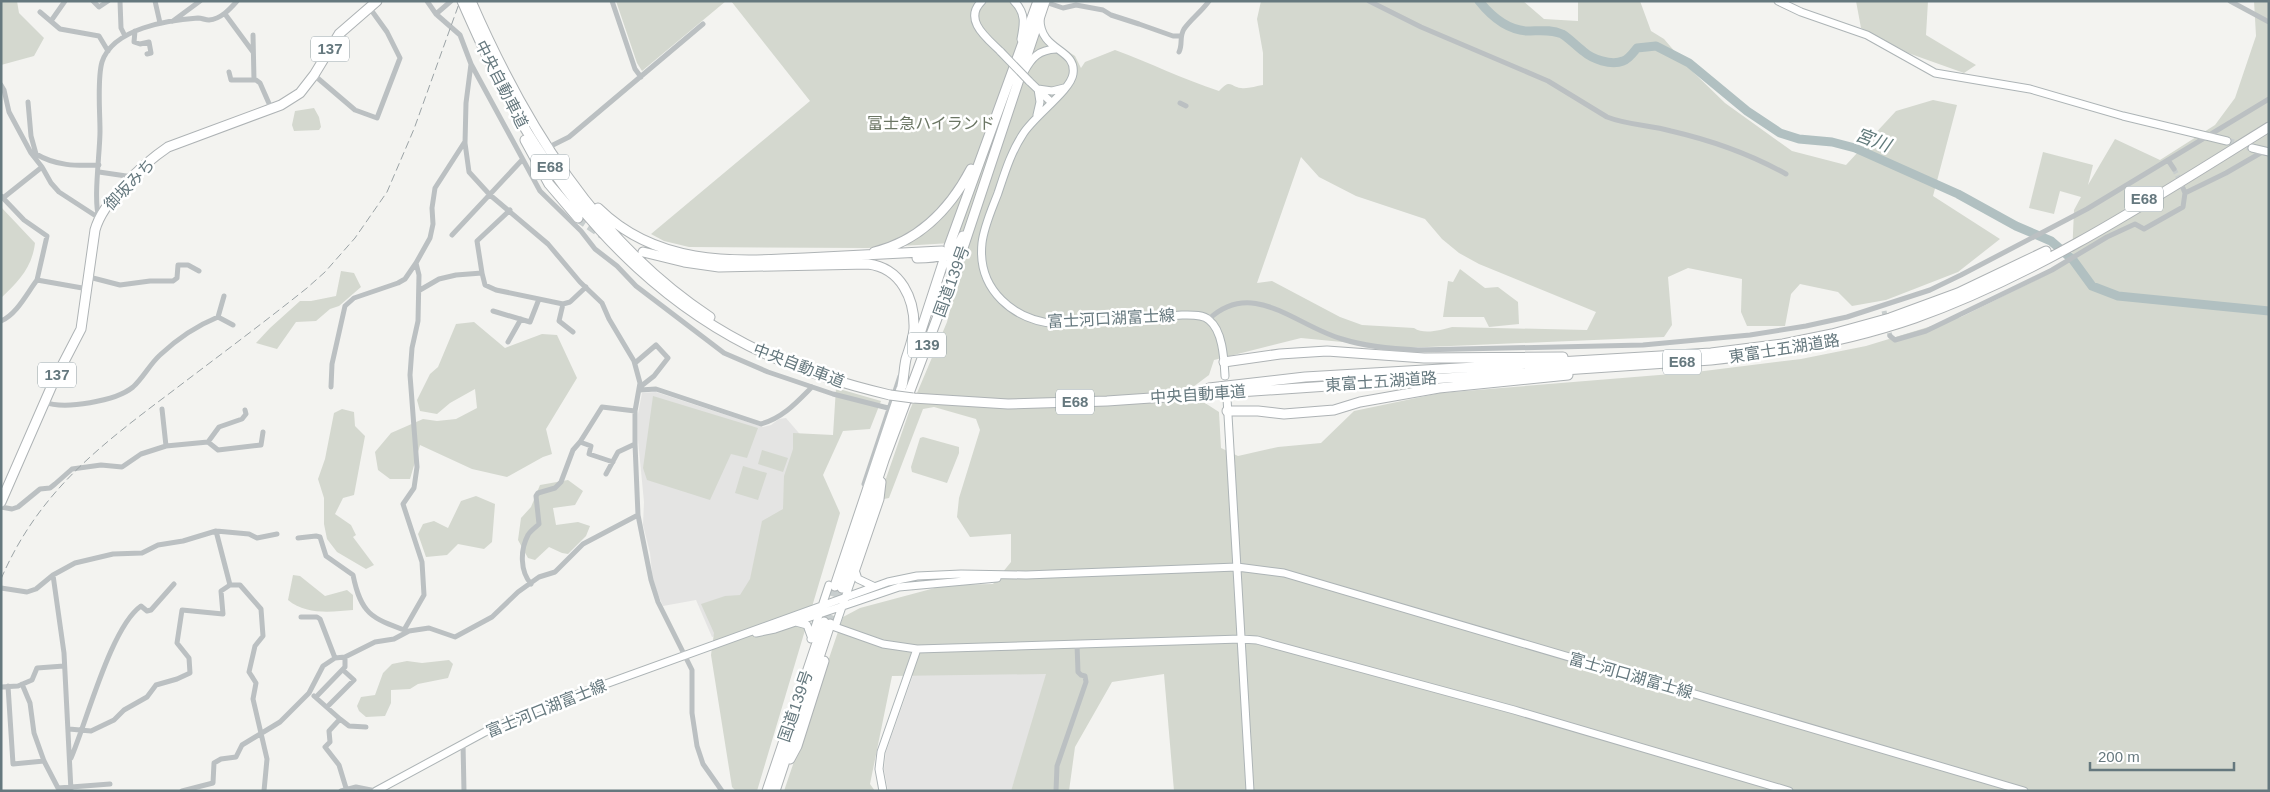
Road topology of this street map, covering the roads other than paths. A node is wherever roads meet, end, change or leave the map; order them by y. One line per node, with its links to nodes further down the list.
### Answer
1 (65, 1): 24 (street)
2 (92, 1): 3 (street)
3 (108, 1)
4 (120, 1): 31 (street)
5 (155, 1): 27 (street)
6 (200, 1): 25 (street)
7 (237, 1): 22 (street)
8 (378, 1): 19 (highway, 御坂みち / 137)
9 (427, 1): 23 (street)
10 (451, 1): 23 (street)
11 (612, 1): 42 (street)
12 (982, 1): 46 (main road, bridge)
13 (1014, 1): 54 (main road)
14 (1209, 1): 32 (street)
15 (1369, 1): 70 (street)
16 (1778, 1): 55 (main road)
17 (2230, 1): 26 (street)
18 (1043, 3): 32 (street); 34 (main road); 49 (highway, 国道139号 / 139); 54 (highway, 国道139号)
19 (369, 4): 41 (highway, 御坂みち / 137); 41 (street)
20 (466, 4): 33 (highway, 中央自動車道 / E68); 56 (highway, 中央自動車道 / E68)
21 (40, 12): 24 (street)
22 (225, 14): 25 (street); 36 (street)
23 (436, 14): 39 (street)
24 (51, 21): 35 (street)
25 (173, 21): 27 (street)
26 (2269, 22)
27 (160, 23): 29 (street)
28 (703, 24): 42 (street)
29 (135, 31): 31 (street); 38 (street)
30 (253, 35): 36 (street)
31 (125, 36): 35 (street)
32 (1181, 36): 37 (street)
33 (478, 38): 77 (highway); 119 (highway, 中央自動車道 / E68)
34 (1056, 49): 45 (main road, 富士河口湖富士線); 49 (main road)
35 (108, 52): 65 (street)
36 (253, 52): 43 (street)
37 (1179, 52)
38 (147, 54)
39 (470, 64): 58 (street); 62 (street)
40 (229, 72): 43 (street)
41 (314, 75): 51 (highway, 御坂みち / 137)
42 (641, 77): 59 (street)
43 (254, 80): 51 (street)
44 (1, 85): 66 (street)
45 (1066, 87): 46 (main road); 50 (main road, 富士河口湖富士線)
46 (1038, 89): 50 (main road); 52 (main road)
47 (2269, 99): 55 (street)
48 (28, 102): 65 (street)
49 (1012, 102): 74 (highway, 国道139号 / 139)
50 (1051, 102): 52 (main road, 富士河口湖富士線)
51 (271, 108): 71 (highway, 御坂みち / 137)
52 (1038, 115): 99 (main road, 富士河口湖富士線)
53 (2269, 127): 81 (highway, 東富士五湖道路 / E68)
54 (990, 129): 79 (highway, 国道139号); 82 (highway)
55 (2207, 136): 57 (main road); 63 (street)
56 (541, 141): 82 (highway); 119 (highway, 中央自動車道 / E68)
57 (2227, 142)
58 (465, 143): 72 (street); 83 (street)
59 (551, 146)
60 (2252, 148): 61 (main road)
61 (2266, 151): 103 (street)
62 (522, 160): 67 (street); 72 (street)
63 (2168, 160): 68 (street); 105 (street)
64 (532, 163): 67 (street)
65 (100, 165): 69 (street)
66 (42, 167): 73 (street); 76 (street)
67 (526, 168): 114 (street)
68 (2174, 169)
69 (99, 172): 71 (street); 76 (street)
70 (1786, 174)
71 (134, 177): 76 (highway, 御坂みち / 137)
72 (490, 195): 75 (street); 78 (street)
73 (2, 197): 88 (street)
74 (979, 200): 79 (highway); 96 (highway, 国道139号 / 139)
75 (510, 210): 86 (street); 89 (street)
76 (99, 218): 87 (highway, 御坂みち / 137)
77 (578, 218)
78 (452, 235)
79 (948, 250): 82 (highway); 96 (highway)
80 (643, 252): 82 (highway)
81 (2040, 258): 108 (highway, 東富士五湖道路 / E68); 111 (highway, 東富士五湖道路 / E68)
82 (857, 260): 107 (highway)
83 (416, 263): 91 (street); 116 (street)
84 (944, 263): 115 (highway, 国道139号 / 139)
85 (199, 271): 87 (street)
86 (482, 273): 91 (street); 93 (street)
87 (89, 276): 90 (highway, 御坂みち / 137)
88 (37, 280): 90 (street); 100 (street)
89 (586, 287): 94 (street); 110 (street)
90 (88, 288): 122 (highway, 御坂みち / 137)
91 (420, 290): 160 (street)
92 (224, 296): 97 (street)
93 (539, 299): 94 (street); 98 (street)
94 (563, 304): 102 (street)
95 (493, 311): 98 (street)
96 (940, 313): 133 (highway, 国道139号 / 139)
97 (218, 317): 101 (street); 122 (street)
98 (521, 319): 104 (street)
99 (1209, 320): 105 (street); 109 (main road)
100 (1, 321)
101 (233, 324)
102 (573, 332)
103 (1890, 336)
104 (508, 342)
105 (1539, 346): 106 (street)
106 (1540, 353)
107 (907, 358): 115 (highway); 123 (street)
108 (1588, 361): 109 (highway, E68); 113 (highway, 東富士五湖道路 / E68)
109 (1224, 362): 112 (main road)
110 (635, 363): 118 (street); 118 (street)
111 (1640, 365): 117 (highway, 東富士五湖道路 / E68); 127 (highway)
112 (1225, 376)
113 (1305, 377): 120 (highway, 中央自動車道 / E68)
114 (812, 386): 118 (street); 123 (street)
115 (902, 386): 133 (highway, 国道139号 / 139)
116 (330, 387)
117 (1305, 387): 120 (highway, 中央自動車道 / E68)
118 (640, 389): 126 (street)
119 (891, 393): 120 (highway, 中央自動車道 / E68, bridge)
120 (913, 396)
121 (1227, 398): 127 (main road)
122 (44, 402): 137 (highway, 御坂みち / 137)
123 (888, 408): 136 (street)
124 (162, 410): 132 (street)
125 (245, 410): 129 (street)
126 (635, 410): 130 (street); 131 (street)
127 (1227, 411): 143 (main road)
128 (263, 432): 129 (street)
129 (208, 442): 132 (street)
130 (580, 442): 134 (street); 148 (street)
131 (635, 444): 134 (street); 139 (street)
132 (166, 446): 138 (street)
133 (881, 458): 136 (highway); 144 (highway); 152 (highway, 国道139号 / 139)
134 (613, 462): 135 (street)
135 (606, 474)
136 (864, 484): 152 (highway)
137 (1, 502)
138 (1, 508)
139 (638, 515): 148 (street); 166 (street)
140 (216, 531): 141 (street); 145 (street); 149 (street)
141 (277, 534)
142 (298, 538): 160 (street)
143 (1237, 567): 146 (main road, 富士河口湖富士線); 161 (main road); 200 (main road, 富士河口湖富士線)
144 (855, 569): 150 (main road); 152 (main road)
145 (53, 575): 151 (street); 169 (street)
146 (1026, 575): 150 (main road, 富士河口湖富士線); 155 (main road, 富士河口湖富士線)
147 (174, 584): 180 (street)
148 (531, 584): 160 (street)
149 (230, 585): 180 (street); 181 (street)
150 (874, 586): 152 (main road, 富士河口湖富士線)
151 (1, 588)
152 (838, 589): 153 (main road, 富士河口湖富士線); 153 (main road); 154 (main road); 155 (main road)
153 (836, 600): 154 (main road, 富士河口湖富士線); 155 (main road)
154 (823, 604): 156 (main road); 158 (main road); 163 (main road, 富士河口湖富士線)
155 (842, 606): 156 (main road, 富士河口湖富士線); 158 (main road)
156 (831, 609): 158 (main road, 富士河口湖富士線); 158 (main road)
157 (301, 617): 168 (street)
158 (827, 621): 159 (main road, 富士河口湖富士線); 162 (main road); 165 (main road); 185 (highway, 国道139号); 185 (highway)
159 (795, 622): 162 (main road); 163 (main road, 富士河口湖富士線)
160 (407, 630): 167 (street)
161 (1241, 638): 164 (main road); 198 (main road); 199 (main road)
162 (812, 639): 185 (highway)
163 (724, 641): 166 (main road, 富士河口湖富士線)
164 (1077, 644): 165 (main road); 197 (street)
165 (917, 648): 196 (main road)
166 (685, 655): 182 (main road, 富士河口湖富士線); 193 (street)
167 (344, 657): 168 (street); 170 (street)
168 (335, 658): 174 (street)
169 (64, 666): 171 (street); 179 (street)
170 (343, 670): 175 (street); 176 (street)
171 (22, 684): 172 (street); 184 (street)
172 (8, 686): 173 (street); 184 (street)
173 (1, 687)
174 (310, 693): 175 (street); 181 (street)
175 (316, 697): 176 (street)
176 (327, 707): 177 (street)
177 (340, 719): 178 (street); 188 (street)
178 (366, 727)
179 (68, 729): 180 (street); 183 (street)
180 (83, 730): 183 (street)
181 (262, 732): 189 (street); 190 (street)
182 (463, 743): 191 (main road, 富士河口湖富士線); 192 (street)
183 (71, 758): 187 (street)
184 (44, 761): 187 (street)
185 (776, 777): 194 (highway, 国道139号); 195 (highway, 国道139号)
186 (110, 784): 187 (street)
187 (71, 789)
188 (344, 790): 191 (street)
189 (182, 791)
190 (264, 791)
191 (376, 791)
192 (464, 791)
193 (722, 791)
194 (767, 791)
195 (775, 791)
196 (882, 791)
197 (1056, 791)
198 (1250, 791)
199 (1788, 791)
200 (2024, 791)

